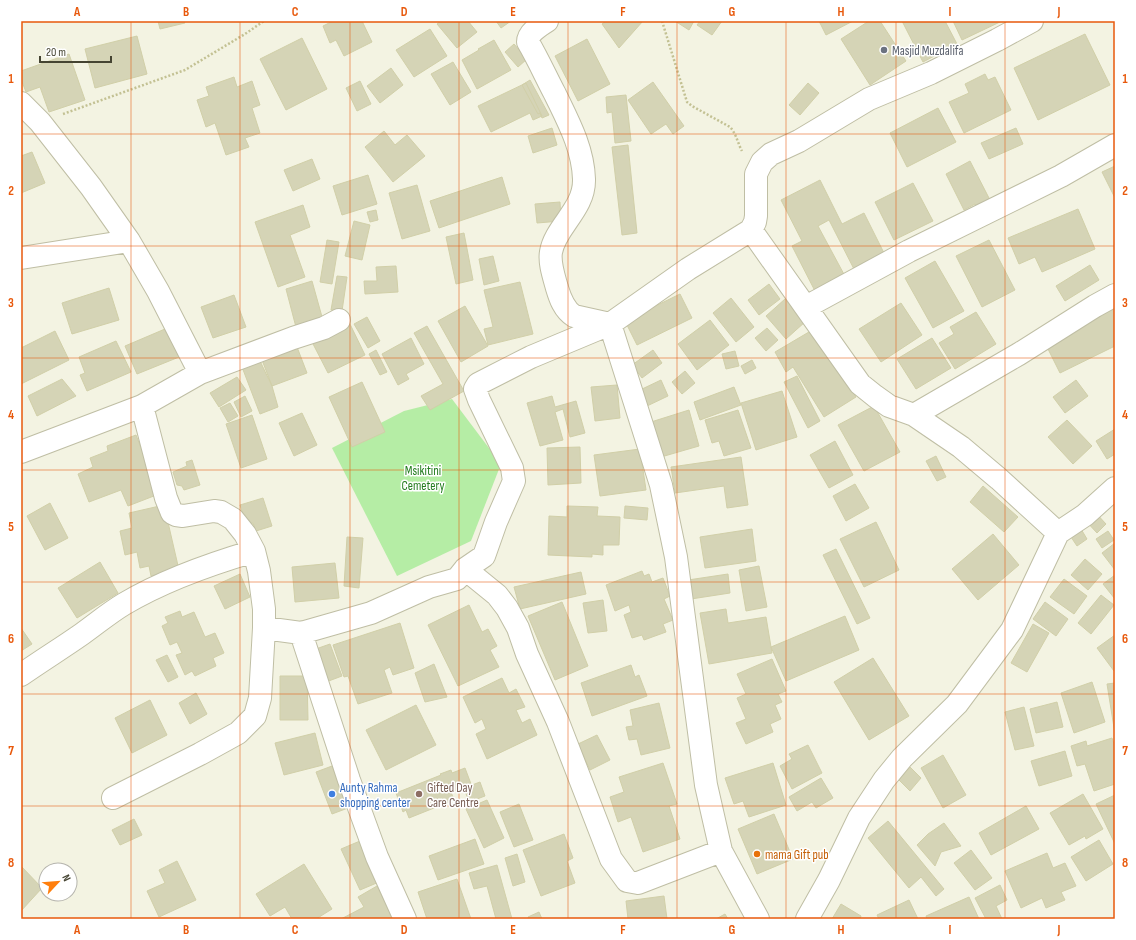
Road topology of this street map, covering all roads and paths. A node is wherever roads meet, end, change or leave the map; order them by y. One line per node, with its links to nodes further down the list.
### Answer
1 (264, 21): 6 (path)
2 (546, 21): 15 (street)
3 (662, 21): 8 (path)
4 (1032, 21): 8 (street)
5 (21, 103): 6 (street)
6 (40, 122): 10 (street)
7 (1115, 144): 13 (street)
8 (756, 174): 9 (street)
9 (750, 230): 13 (street); 15 (street)
10 (129, 241): 11 (street); 16 (street)
11 (21, 258)
12 (1115, 295): 18 (street)
13 (806, 307): 18 (street)
14 (339, 320): 16 (street)
15 (610, 324): 23 (street); 28 (street)
16 (200, 373): 17 (street)
17 (142, 406): 19 (street); 22 (street)
18 (914, 415): 21 (street)
19 (21, 452)
20 (1115, 488): 21 (street)
21 (1058, 533): 31 (street)
22 (254, 551): 24 (street); 26 (street)
23 (465, 569): 25 (street); 28 (street)
24 (264, 628): 25 (street); 27 (street)
25 (301, 633): 29 (street)
26 (21, 675)
27 (113, 798)
28 (721, 851): 30 (street)
29 (405, 919)
30 (758, 919)
31 (808, 919)

